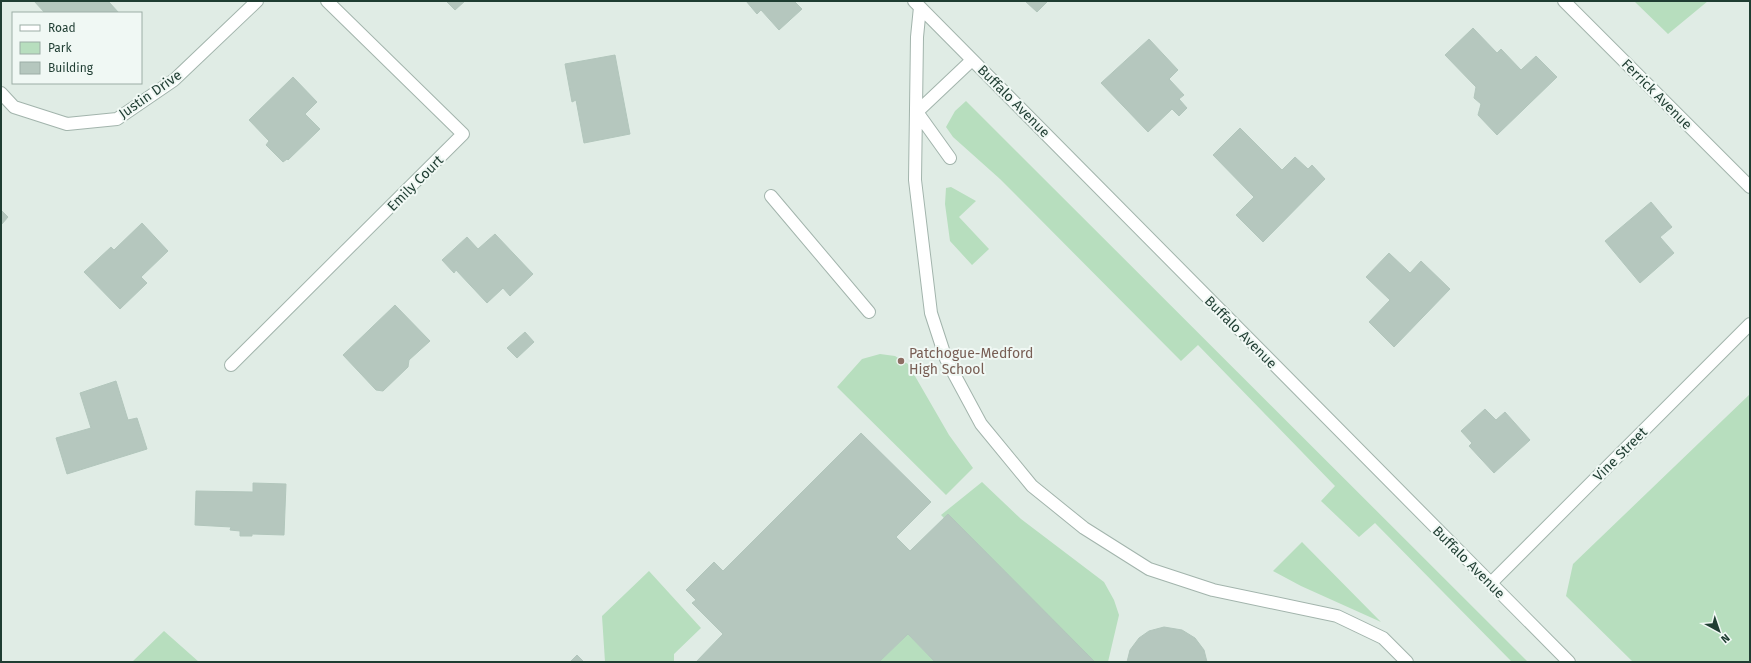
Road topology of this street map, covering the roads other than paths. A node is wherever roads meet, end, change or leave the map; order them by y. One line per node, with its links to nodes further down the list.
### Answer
1 (257, 1): 6 (street, Justin Drive)
2 (328, 1): 13 (street, Emily Court)
3 (1564, 1): 9 (street, Ferrick Avenue)
4 (917, 4): 5 (street, Buffalo Avenue); 7 (street)
5 (972, 60): 7 (street); 14 (street, Buffalo Avenue)
6 (1, 93)
7 (917, 112): 8 (street); 15 (street)
8 (950, 158)
9 (1750, 188)
10 (771, 196): 11 (street)
11 (869, 312)
12 (1750, 324): 14 (street, Vine Street)
13 (231, 365)
14 (1491, 583): 16 (street, Buffalo Avenue)
15 (1407, 662)
16 (1569, 662)

